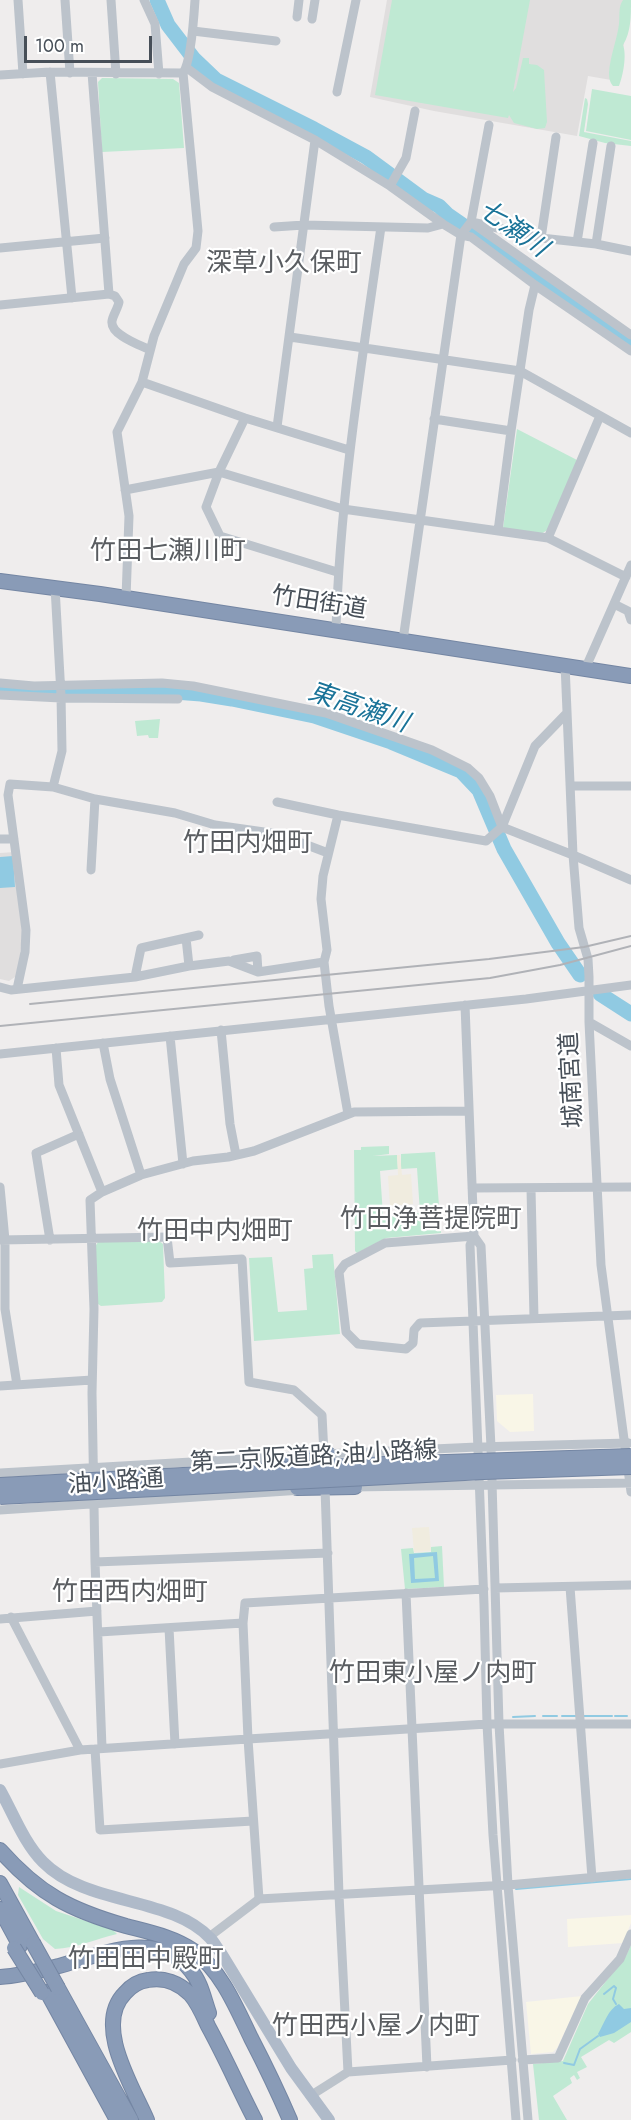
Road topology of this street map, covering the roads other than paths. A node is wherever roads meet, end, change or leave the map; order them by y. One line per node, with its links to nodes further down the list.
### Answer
1 (18, 0): 17 (street)
2 (65, 0): 15 (street)
3 (111, 0): 18 (street)
4 (144, 0): 19 (street)
5 (195, 0): 11 (street)
6 (299, 0): 9 (street)
7 (315, 0): 10 (street)
8 (356, 0): 21 (street)
9 (297, 17)
10 (312, 19)
11 (193, 31): 12 (street); 13 (street)
12 (276, 41)
13 (185, 70): 19 (street); 25 (street); 48 (street)
14 (50, 72): 15 (street); 17 (street); 36 (street)
15 (70, 73): 16 (street)
16 (92, 73): 18 (street); 34 (street)
17 (23, 74): 20 (street)
18 (116, 74): 19 (street)
19 (159, 74)
20 (0, 75)
21 (337, 92)
22 (415, 111): 28 (street)
23 (489, 125): 33 (street)
24 (556, 137): 35 (street)
25 (315, 140): 28 (street); 30 (street)
26 (592, 143): 37 (street)
27 (611, 146): 38 (street)
28 (391, 184): 29 (street)
29 (443, 224): 32 (street); 33 (street)
30 (304, 225): 31 (street); 32 (street); 46 (street)
31 (274, 227)
32 (381, 227): 47 (street)
33 (466, 227): 35 (street); 41 (street); 45 (street); 50 (street)
34 (105, 238): 36 (street); 42 (street)
35 (541, 238): 37 (street)
36 (66, 242): 39 (street); 43 (street)
37 (577, 242): 38 (street)
38 (596, 244): 40 (street)
39 (0, 248)
40 (631, 251)
41 (535, 285): 49 (street); 51 (street)
42 (109, 294): 43 (street); 48 (street)
43 (72, 298): 44 (street)
44 (0, 305)
45 (631, 335)
46 (290, 337): 47 (street); 56 (street)
47 (364, 347): 50 (street); 59 (street)
48 (150, 350): 52 (street)
49 (631, 351)
50 (442, 359): 51 (street); 55 (street)
51 (520, 371): 53 (street); 57 (street)
52 (142, 382): 54 (street); 61 (street)
53 (600, 416): 58 (street); 65 (street)
54 (245, 418): 56 (street); 60 (street)
55 (434, 419): 57 (street); 63 (street)
56 (277, 427): 59 (street)
57 (511, 431): 64 (street)
58 (631, 433)
59 (349, 450): 62 (street)
60 (219, 472): 61 (street); 62 (street); 67 (street)
61 (125, 489): 71 (street)
62 (343, 509): 63 (street); 67 (street)
63 (419, 521): 64 (street); 75 (street)
64 (498, 531): 65 (street)
65 (548, 538): 68 (street)
66 (631, 565): 68 (street)
67 (338, 572): 74 (street)
68 (626, 577): 72 (street)
69 (0, 581): 70 (highway, 竹田街道)
70 (55, 587): 71 (highway, 竹田街道); 80 (street)
71 (126, 598): 74 (highway, 竹田街道)
72 (615, 604): 73 (street); 77 (street)
73 (631, 620)
74 (336, 630): 75 (highway, 竹田街道)
75 (403, 640): 76 (highway, 竹田街道)
76 (565, 664): 77 (highway, 竹田街道); 83 (street, 城南宮道)
77 (586, 667): 78 (highway, 竹田街道)
78 (631, 676)
79 (0, 682): 80 (street)
80 (61, 692): 81 (street); 82 (street); 84 (street); 90 (street)
81 (0, 695)
82 (178, 699)
83 (567, 714): 85 (street, 城南宮道); 90 (street)
84 (52, 786): 87 (street); 92 (street)
85 (571, 786): 86 (street); 94 (street, 城南宮道)
86 (631, 786)
87 (95, 799): 93 (street); 95 (street)
88 (277, 802): 89 (street)
89 (338, 815): 90 (street); 93 (street)
90 (501, 828): 94 (street)
91 (0, 839): 92 (street)
92 (14, 839): 106 (street)
93 (328, 853): 100 (street)
94 (573, 855): 96 (street); 107 (street, 城南宮道)
95 (91, 870)
96 (631, 880)
97 (199, 935): 98 (street)
98 (186, 938): 101 (street); 103 (street)
99 (229, 961): 101 (street); 102 (street); 102 (street)
100 (324, 962): 102 (street); 109 (street)
101 (189, 966): 103 (street)
102 (258, 972)
103 (135, 977): 106 (street)
104 (631, 985): 107 (street)
105 (0, 987): 106 (street)
106 (14, 989)
107 (588, 990): 108 (street); 110 (street, 城南宮道)
108 (465, 1005): 109 (street); 117 (street)
109 (332, 1019): 111 (street); 118 (street)
110 (589, 1022): 114 (street); 124 (street, 城南宮道)
111 (220, 1030): 112 (street); 120 (street)
112 (170, 1036): 113 (street); 121 (street)
113 (103, 1043): 115 (street); 122 (street)
114 (631, 1046)
115 (56, 1048): 116 (street); 119 (street)
116 (0, 1054)
117 (469, 1111): 118 (street); 126 (street)
118 (348, 1114): 120 (street)
119 (79, 1134): 128 (street); 132 (street)
120 (236, 1155): 121 (street)
121 (183, 1164): 122 (street)
122 (141, 1175): 128 (street)
123 (0, 1187): 131 (street)
124 (598, 1187): 125 (street); 127 (street); 134 (street, 城南宮道)
125 (631, 1187)
126 (472, 1188): 127 (street); 129 (street)
127 (531, 1189): 135 (street)
128 (102, 1192): 130 (street)
129 (474, 1236): 136 (street); 136 (street); 137 (street)
130 (92, 1239): 132 (street); 138 (street); 144 (street)
131 (2, 1240): 132 (street); 139 (street)
132 (50, 1240)
133 (631, 1315): 134 (street)
134 (608, 1316): 135 (street); 143 (street, 城南宮道)
135 (534, 1318): 137 (street)
136 (472, 1319): 137 (street); 141 (street)
137 (483, 1319): 142 (street)
138 (92, 1380): 139 (street); 146 (street)
139 (16, 1385): 140 (street)
140 (0, 1386)
141 (477, 1447): 142 (street, 油小路通); 144 (street, 油小路通); 150 (street)
142 (491, 1447): 143 (street, 油小路通); 151 (street)
143 (629, 1448): 149 (highway, 第二京阪道路;油小路線, bridge); 152 (street, 城南宮道)
144 (326, 1454): 146 (street, 油小路通); 148 (highway)
145 (631, 1467): 155 (highway, 第二京阪道路;油小路線, bridge)
146 (94, 1468): 147 (street, 油小路通); 157 (street)
147 (0, 1473)
148 (0, 1479)
149 (0, 1485)
150 (479, 1485): 151 (street, 油小路通); 153 (street, 油小路通); 164 (street)
151 (492, 1485): 152 (street, 油小路通); 163 (street)
152 (631, 1486)
153 (354, 1487): 154 (street, 油小路通); 156 (highway)
154 (325, 1488): 157 (street, 油小路通); 159 (street)
155 (0, 1497)
156 (0, 1505)
157 (94, 1505): 158 (street, 油小路通); 160 (street)
158 (0, 1510)
159 (328, 1553): 160 (street); 166 (street)
160 (95, 1562): 167 (street)
161 (631, 1585): 162 (street)
162 (570, 1587): 163 (street); 175 (street)
163 (495, 1588): 174 (street)
164 (484, 1589): 165 (street); 173 (street)
165 (406, 1593): 166 (street); 177 (street)
166 (329, 1598): 170 (street); 178 (street)
167 (98, 1611): 168 (street); 172 (street)
168 (11, 1617): 169 (street); 182 (street)
169 (0, 1619)
170 (243, 1623): 171 (street); 179 (street)
171 (169, 1628): 172 (street); 180 (street)
172 (99, 1632): 181 (street)
173 (487, 1724): 174 (street); 177 (street); 191 (street)
174 (499, 1724): 175 (street); 190 (street)
175 (582, 1724): 176 (street); 188 (street)
176 (631, 1724)
177 (411, 1729): 178 (street); 192 (street)
178 (333, 1735): 179 (street); 193 (street)
179 (248, 1739): 180 (street); 185 (street)
180 (175, 1744): 181 (street)
181 (99, 1749): 182 (street); 185 (street)
182 (80, 1750): 183 (street)
183 (0, 1764)
184 (0, 1790): 198 (main road)
185 (253, 1821): 194 (street)
186 (0, 1850): 200 (highway)
187 (631, 1874): 188 (street)
188 (592, 1878): 190 (street)
189 (0, 1883): 199 (highway)
190 (508, 1885): 191 (street); 206 (street)
191 (497, 1886): 192 (street); 205 (street)
192 (418, 1890): 193 (street); 207 (street)
193 (339, 1895): 194 (street); 208 (street)
194 (259, 1899): 198 (street)
195 (0, 1909): 199 (highway)
196 (0, 1925): 199 (highway)
197 (631, 1934): 206 (street)
198 (209, 1937): 209 (main road)
199 (22, 1945): 203 (highway, bridge)
200 (191, 1949): 201 (highway); 214 (highway)
201 (0, 1969)
202 (0, 1977): 204 (highway)
203 (49, 1991): 211 (highway); 212 (highway)
204 (219, 2046): 210 (highway); 213 (highway)
205 (512, 2060): 207 (street); 216 (street)
206 (522, 2060): 217 (street)
207 (427, 2067): 208 (street)
208 (348, 2072): 209 (street)
209 (310, 2096): 215 (main road)
210 (254, 2117)
211 (117, 2120)
212 (131, 2120)
213 (147, 2120)
214 (292, 2120)
215 (329, 2120)
216 (516, 2120)
217 (528, 2120)

